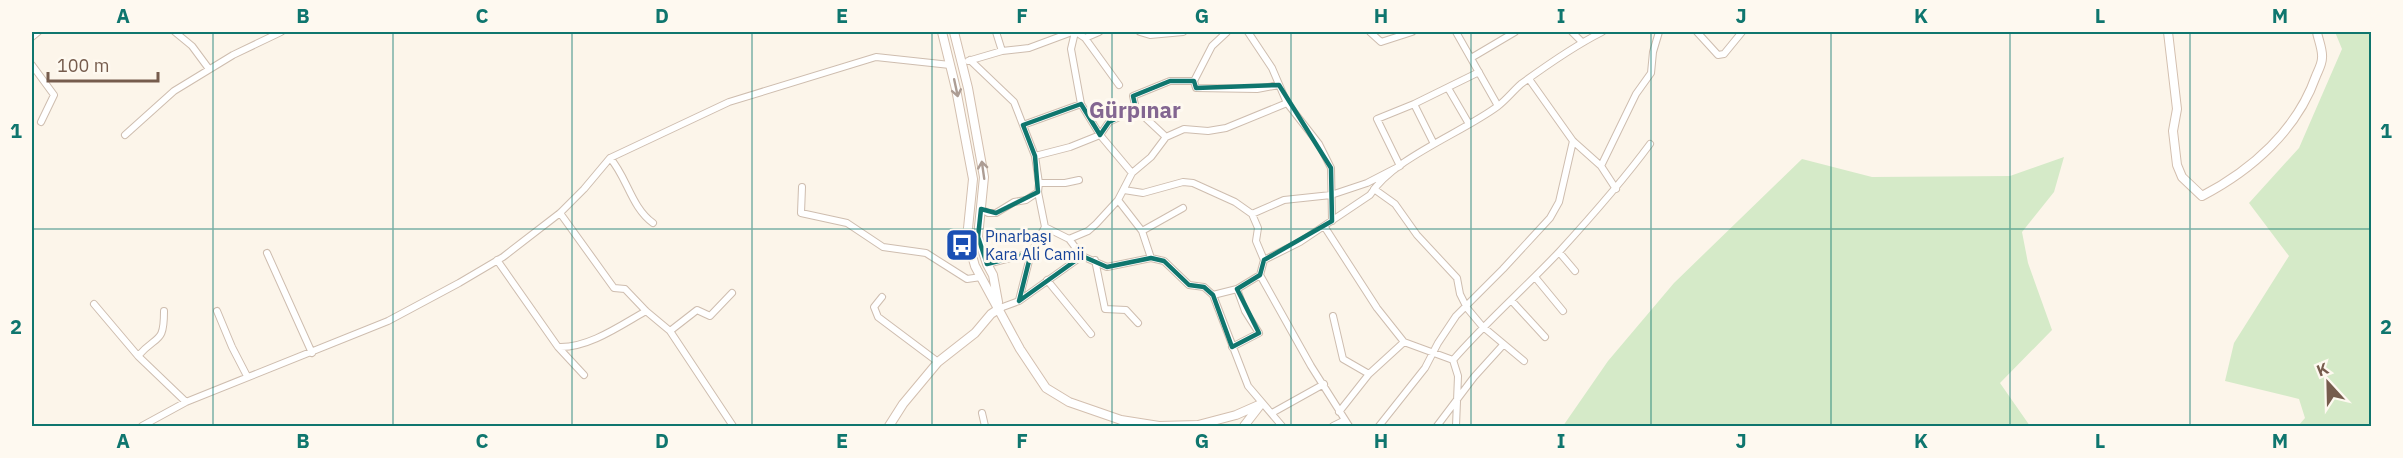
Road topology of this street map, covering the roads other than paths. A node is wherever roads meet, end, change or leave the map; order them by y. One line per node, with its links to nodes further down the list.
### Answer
1 (38, 32): 24 (street)
2 (175, 32): 32 (street)
3 (281, 32): 32 (street)
4 (942, 32): 31 (main road)
5 (954, 32): 29 (main road)
6 (996, 32): 27 (street)
7 (1074, 32): 25 (street); 27 (street); 40 (street)
8 (1099, 32): 25 (street)
9 (1140, 32): 10 (street)
10 (1183, 32)
11 (1227, 32): 35 (street)
12 (1248, 32): 37 (street)
13 (1370, 32): 14 (street)
14 (1412, 32)
15 (1455, 32): 28 (street)
16 (1515, 32): 28 (street)
17 (1572, 32): 26 (street)
18 (1602, 32): 26 (street)
19 (1659, 32): 56 (street)
20 (1697, 32): 21 (street)
21 (1742, 32)
22 (2168, 32): 23 (main road)
23 (2317, 32)
24 (32, 37)
25 (1085, 38): 36 (street)
26 (1582, 42): 34 (street)
27 (1002, 51): 29 (street)
28 (1471, 58): 33 (street)
29 (966, 62): 46 (street); 68 (main road, one-way to 29)
30 (32, 65): 44 (street)
31 (950, 65): 54 (street); 88 (main road, one-way to 88)
32 (209, 69): 47 (street)
33 (1479, 72): 38 (street); 42 (street)
34 (1529, 80): 42 (street); 50 (street)
35 (1194, 81): 37 (street); 43 (street)
36 (1119, 85)
37 (1279, 85): 39 (street)
38 (1448, 88): 41 (street); 45 (street)
39 (1287, 103): 49 (street); 65 (street)
40 (1082, 104): 46 (street); 48 (street)
41 (1414, 104): 51 (street); 55 (street)
42 (1498, 106): 45 (street)
43 (1136, 109): 48 (street); 49 (street)
44 (41, 122)
45 (1469, 124): 51 (street)
46 (1023, 125): 53 (street)
47 (125, 135)
48 (1100, 135): 53 (street); 57 (street)
49 (1166, 137): 57 (street)
50 (1573, 141): 56 (street); 98 (street)
51 (1434, 144): 55 (street)
52 (1650, 144): 62 (street)
53 (1035, 156): 59 (street)
54 (610, 158): 69 (street); 72 (street)
55 (1400, 166): 61 (street); 65 (street)
56 (1601, 166): 62 (street)
57 (1132, 173): 63 (street)
58 (1079, 180): 59 (street)
59 (1039, 183): 64 (street)
60 (802, 187): 88 (street)
61 (1374, 189): 71 (street); 98 (street)
62 (1616, 189): 77 (street)
63 (1124, 190): 66 (street); 70 (street)
64 (1038, 192): 68 (street); 74 (street)
65 (1330, 195): 70 (street); 71 (street)
66 (1118, 200): 75 (street); 76 (street)
67 (1183, 208): 75 (street)
68 (981, 209): 85 (main road)
69 (560, 213): 82 (street); 102 (street)
70 (1252, 214): 84 (street)
71 (1332, 221): 73 (street)
72 (653, 223)
73 (1324, 226): 84 (street); 110 (street)
74 (1045, 227): 76 (street); 79 (street)
75 (1142, 231): 81 (street)
76 (1069, 239): 80 (street)
77 (1559, 252): 86 (street); 89 (street)
78 (267, 253): 115 (street)
79 (1032, 253): 85 (street); 96 (street)
80 (1082, 256): 83 (street); 90 (street)
81 (1151, 258): 83 (street); 93 (street)
82 (497, 260): 112 (street); 115 (street)
83 (1095, 260): 105 (street)
84 (1264, 260): 87 (street)
85 (987, 264): 99 (main road)
86 (1575, 271)
87 (1260, 275): 91 (street); 123 (street)
88 (981, 277): 99 (main road)
89 (1535, 277): 95 (street); 103 (street)
90 (1047, 280): 96 (street); 108 (street)
91 (1237, 289): 93 (street); 113 (street)
92 (732, 293): 107 (street)
93 (1213, 295): 113 (street)
94 (882, 297): 119 (street)
95 (1511, 300): 106 (street); 109 (street)
96 (1019, 301): 99 (street)
97 (94, 304): 116 (street)
98 (1466, 306): 106 (street); 114 (street)
99 (1000, 308): 119 (main road); 131 (main road)
100 (164, 311): 116 (street)
101 (217, 311): 122 (street)
102 (646, 311): 107 (street); 112 (street)
103 (1563, 311)
104 (1333, 316): 120 (street)
105 (1138, 323)
106 (1482, 327): 111 (street); 117 (street)
107 (670, 331): 132 (street)
108 (1091, 334)
109 (1545, 337)
110 (1404, 342): 114 (street); 120 (street)
111 (1503, 345): 118 (street); 124 (street)
112 (558, 347): 121 (street)
113 (1232, 347): 126 (street)
114 (1434, 352): 117 (street); 140 (street)
115 (312, 353): 122 (street)
116 (138, 356): 125 (street)
117 (1454, 360): 124 (street)
118 (1524, 361)
119 (938, 362): 134 (main road)
120 (1369, 374): 127 (street)
121 (584, 375)
122 (247, 376): 125 (street)
123 (1324, 384): 127 (street); 129 (street)
124 (1457, 398): 141 (street); 142 (street)
125 (186, 402): 133 (street)
126 (1261, 404): 129 (street); 131 (main road); 136 (main road)
127 (1339, 412): 130 (street)
128 (982, 413): 135 (street)
129 (1272, 413): 137 (street)
130 (1345, 420): 138 (street); 139 (street)
131 (1127, 424)
132 (730, 425)
133 (142, 426)
134 (889, 426)
135 (985, 426)
136 (1244, 426)
137 (1282, 426)
138 (1333, 426)
139 (1349, 426)
140 (1379, 426)
141 (1437, 426)
142 (1456, 426)

